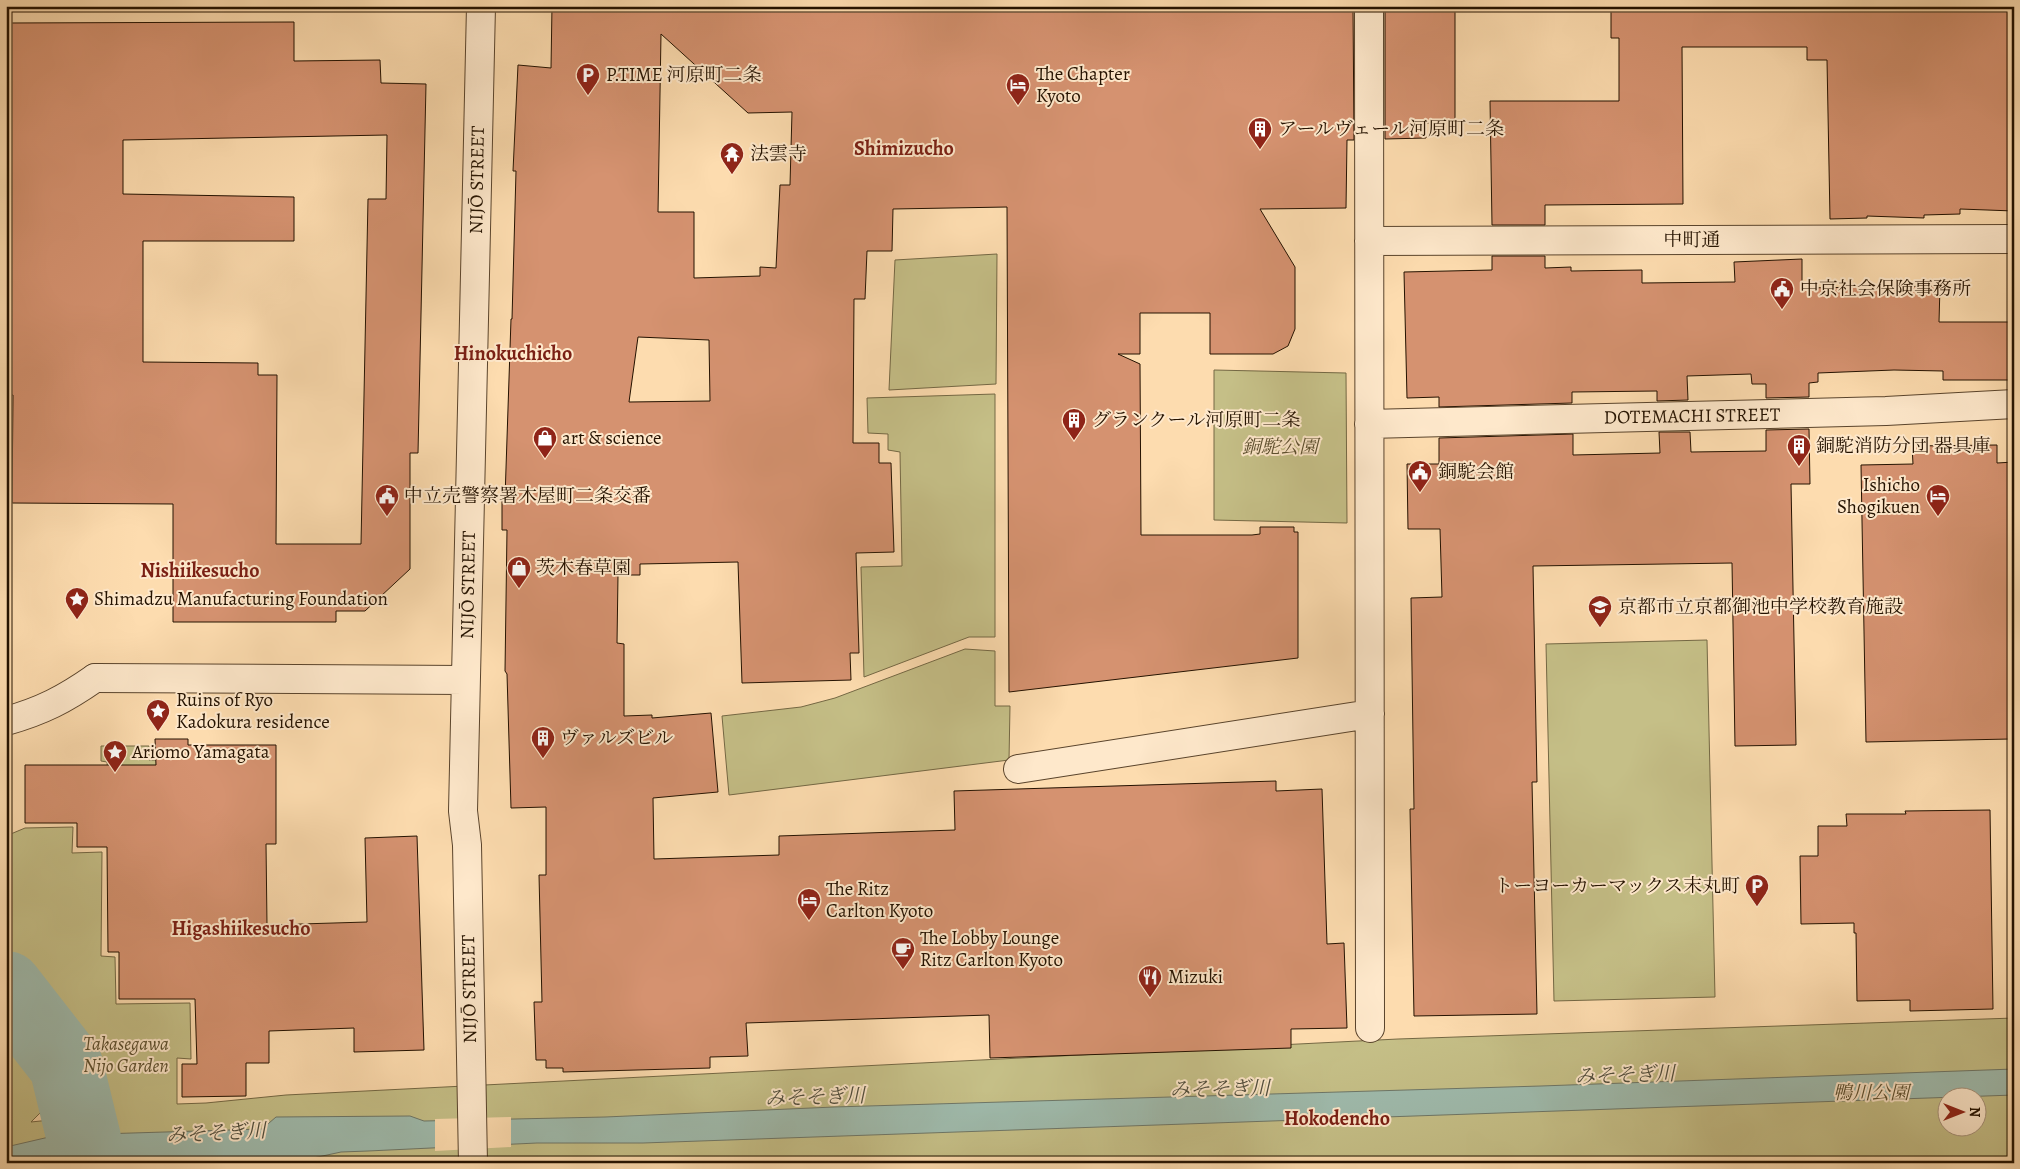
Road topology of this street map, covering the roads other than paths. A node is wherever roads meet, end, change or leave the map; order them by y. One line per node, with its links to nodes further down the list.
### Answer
1 (481, 6): 7 (street, NIJŌ STREET)
2 (1369, 6): 4 (street)
3 (2014, 239): 4 (street, 中町通)
4 (1369, 241): 6 (street)
5 (2014, 404): 6 (street, DOTEMACHI STREET)
6 (1369, 424): 8 (street)
7 (465, 680): 9 (street); 12 (street, NIJŌ STREET)
8 (1370, 714): 10 (street); 11 (street)
9 (6, 721)
10 (1018, 769)
11 (1370, 1028)
12 (473, 1163)

